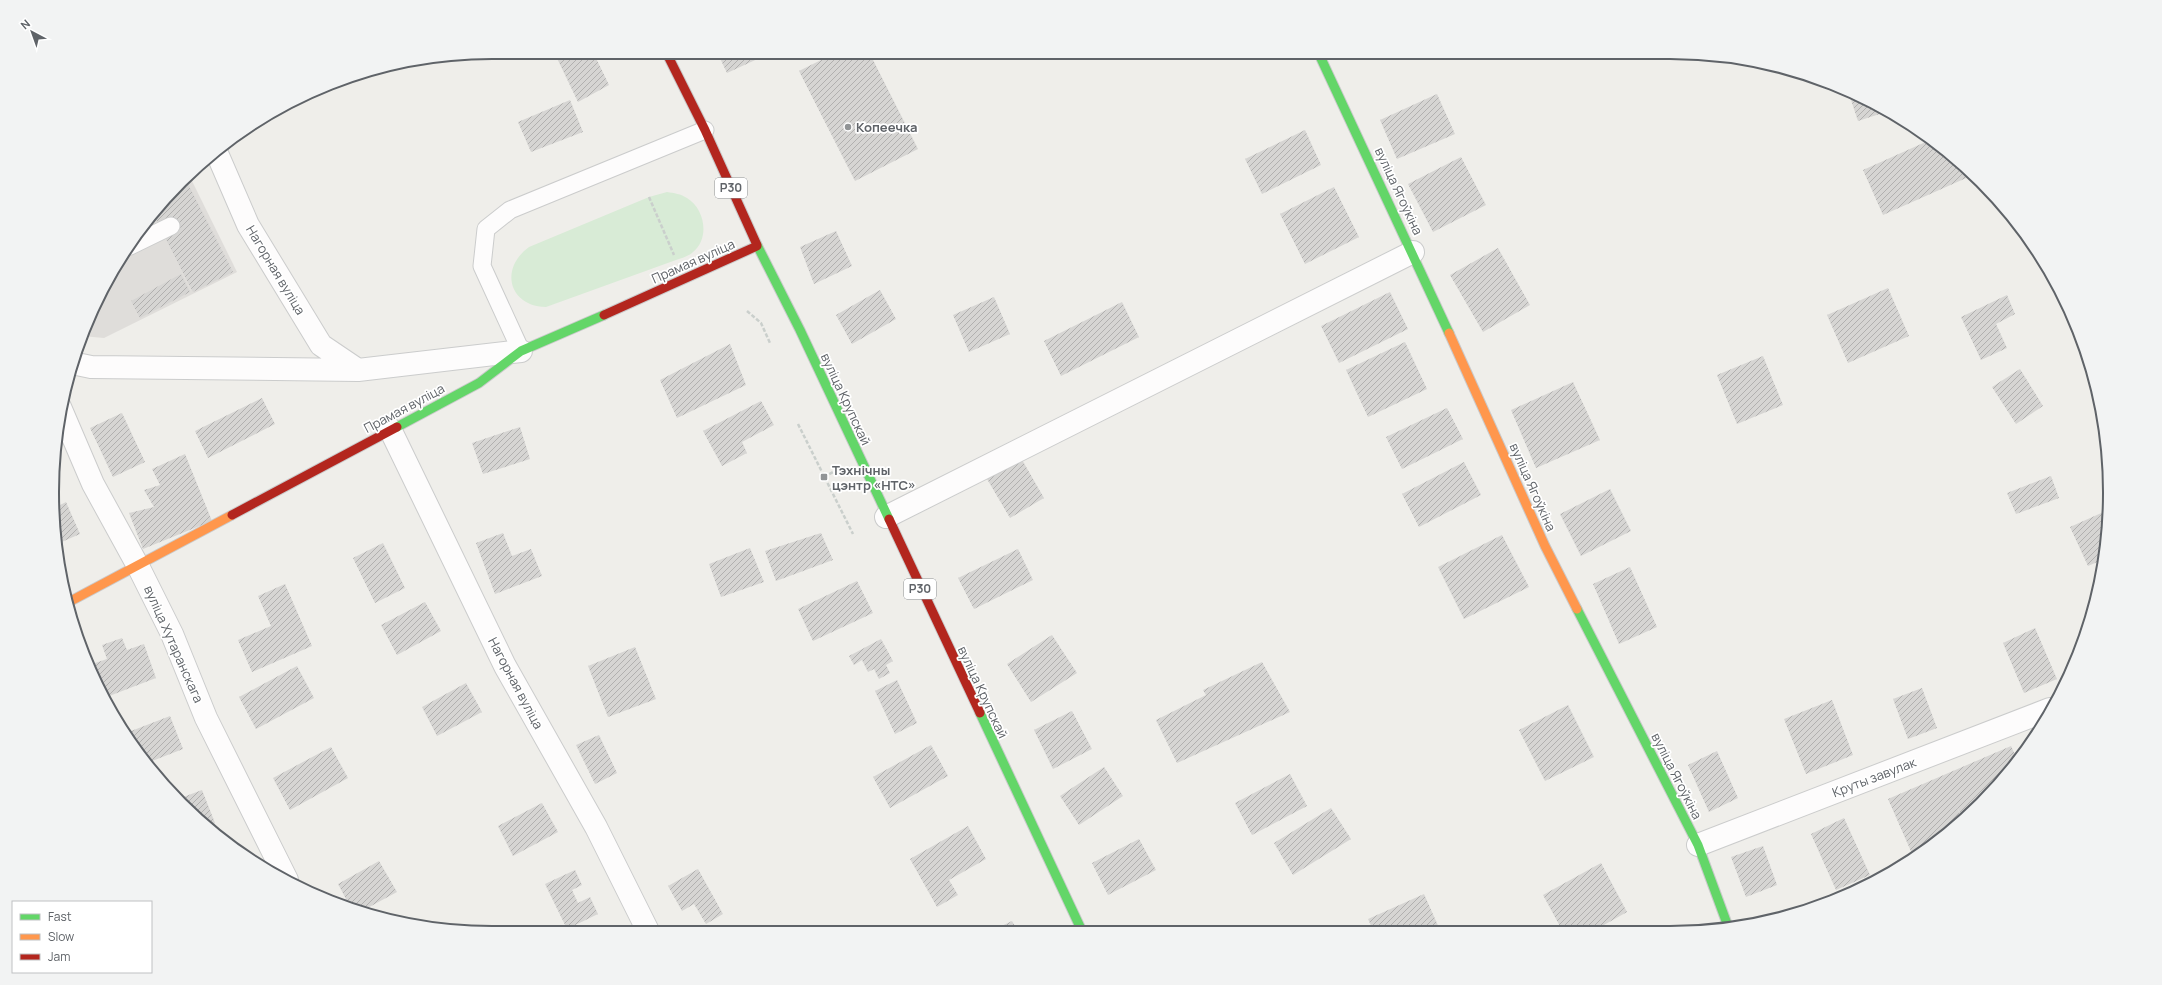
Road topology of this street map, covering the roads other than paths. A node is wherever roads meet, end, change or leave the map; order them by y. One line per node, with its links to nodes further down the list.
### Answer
1 (670, 59): 3 (street, вуліца Крупскай / Р30)
2 (1321, 59): 8 (street, вуліца Ягоўкіна)
3 (705, 130): 7 (street, вуліца Крупскай / Р30); 9 (lane)
4 (219, 157): 11 (street, Нагорная вуліца)
5 (171, 226): 6 (lane)
6 (140, 241)
7 (757, 246): 9 (street, Прамая вуліца); 14 (street, вуліца Крупскай / Р30)
8 (1413, 252): 14 (street); 18 (street, вуліца Ягоўкіна)
9 (520, 351): 11 (street); 13 (street, Прамая вуліца)
10 (79, 364): 11 (street)
11 (358, 370)
12 (65, 420): 15 (street, вуліца Хутаранскага)
13 (390, 429): 15 (street, Прамая вуліца); 21 (street, Нагорная вуліца)
14 (886, 517): 22 (street, вуліца Крупскай / Р30)
15 (138, 566): 16 (street, Прамая вуліца); 19 (street, вуліца Хутаранскага)
16 (73, 600)
17 (2043, 712): 18 (street, Круты завулак)
18 (1698, 845): 20 (street, вуліца Ягоўкіна)
19 (283, 872)
20 (1726, 922)
21 (645, 926)
22 (1080, 926)

